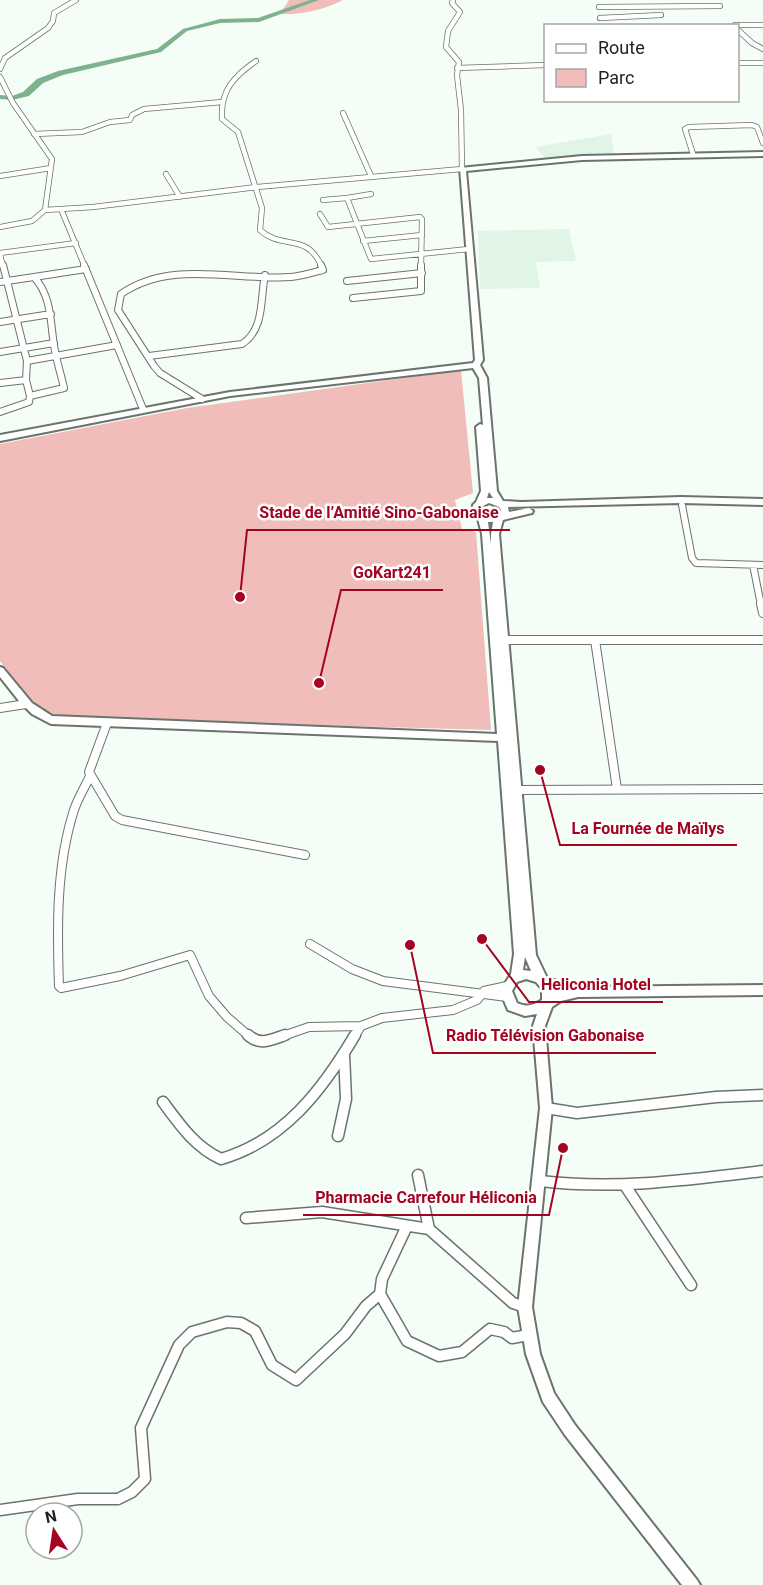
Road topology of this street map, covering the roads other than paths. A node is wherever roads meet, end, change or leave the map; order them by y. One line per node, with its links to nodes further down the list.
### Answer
1 (76, 0): 16 (street)
2 (453, 0): 15 (street)
3 (720, 6): 4 (street)
4 (599, 7)
5 (661, 15): 6 (street)
6 (600, 18)
7 (739, 25): 8 (street)
8 (763, 25)
9 (739, 31): 10 (street)
10 (763, 49)
11 (256, 61): 18 (street)
12 (739, 63): 13 (street)
13 (763, 63)
14 (544, 65): 15 (street)
15 (457, 68): 25 (street)
16 (0, 69)
17 (0, 77): 20 (street)
18 (222, 102): 20 (street); 29 (street)
19 (343, 113): 28 (street)
20 (34, 134): 24 (street)
21 (763, 143): 22 (street)
22 (693, 154): 23 (street); 25 (street)
23 (763, 154)
24 (51, 168): 27 (street); 35 (street)
25 (462, 169): 28 (street); 42 (street)
26 (166, 174): 31 (street)
27 (0, 176)
28 (372, 176): 29 (street)
29 (257, 188): 31 (street); 47 (street)
30 (371, 194): 32 (street)
31 (180, 197): 34 (street)
32 (347, 198): 33 (street); 37 (street)
33 (323, 200)
34 (61, 209): 35 (street); 41 (street)
35 (45, 210): 38 (street)
36 (320, 214): 37 (street)
37 (356, 225): 39 (street); 40 (street)
38 (0, 227)
39 (422, 235): 40 (street); 43 (street)
40 (363, 242): 43 (street)
41 (76, 243): 44 (street); 45 (street)
42 (469, 248): 43 (street); 62 (street)
43 (423, 252): 46 (street)
44 (0, 253): 50 (street)
45 (86, 269): 48 (street); 56 (street)
46 (422, 273): 49 (street); 51 (street)
47 (265, 275): 59 (street); 59 (street)
48 (34, 277): 50 (street); 52 (street)
49 (347, 281)
50 (3, 282): 53 (street)
51 (353, 298)
52 (51, 314): 53 (street); 55 (street)
53 (16, 319): 54 (street); 57 (street)
54 (0, 322)
55 (54, 343): 57 (street); 60 (street)
56 (117, 345): 60 (street); 67 (street)
57 (24, 348): 58 (street); 61 (street)
58 (0, 352)
59 (149, 356): 66 (street)
60 (57, 357): 61 (street); 65 (street)
61 (27, 361): 63 (street)
62 (477, 367): 66 (street); 71 (street); 72 (street)
63 (26, 380): 64 (street); 65 (street)
64 (0, 383)
65 (30, 396): 68 (street)
66 (202, 399): 67 (street)
67 (143, 410): 69 (street)
68 (0, 412)
69 (0, 438)
70 (763, 502): 72 (street)
71 (480, 503): 72 (street); 76 (street)
72 (500, 503): 75 (street)
73 (682, 505): 74 (street); 75 (street); 77 (street)
74 (763, 506)
75 (501, 517): 76 (street); 80 (street)
76 (482, 518): 87 (street)
77 (753, 565): 78 (street); 79 (street)
78 (763, 565)
79 (763, 613)
80 (504, 640): 81 (street); 87 (street)
81 (595, 640): 82 (street); 89 (street)
82 (763, 640)
83 (0, 670): 84 (street)
84 (26, 704): 85 (street); 86 (street)
85 (0, 708)
86 (107, 723): 87 (street); 88 (street)
87 (507, 738): 91 (street); 94 (street)
88 (90, 776): 92 (street); 102 (street)
89 (617, 789): 90 (street); 91 (street)
90 (763, 789)
91 (516, 790): 95 (street)
92 (305, 855)
93 (310, 944): 97 (street)
94 (516, 977): 95 (street); 98 (street)
95 (542, 980): 99 (street); 100 (street)
96 (763, 990): 99 (street)
97 (484, 991): 98 (street); 102 (street)
98 (507, 992): 101 (street)
99 (578, 992): 100 (street)
100 (546, 1005): 101 (street); 103 (street)
101 (520, 1010): 103 (street)
102 (361, 1026): 104 (street)
103 (542, 1047): 107 (street)
104 (344, 1054): 106 (street); 108 (street)
105 (763, 1095): 107 (street)
106 (163, 1102)
107 (546, 1108): 111 (street)
108 (338, 1136)
109 (763, 1171): 112 (street)
110 (418, 1175): 115 (street)
111 (540, 1181): 112 (street); 118 (street)
112 (626, 1187): 116 (street)
113 (246, 1218): 114 (street)
114 (406, 1228): 115 (street); 117 (street)
115 (429, 1229): 118 (street)
116 (692, 1285)
117 (380, 1294): 119 (street); 120 (street)
118 (525, 1307): 119 (street)
119 (528, 1335): 121 (street)
120 (0, 1510)
121 (692, 1585)

